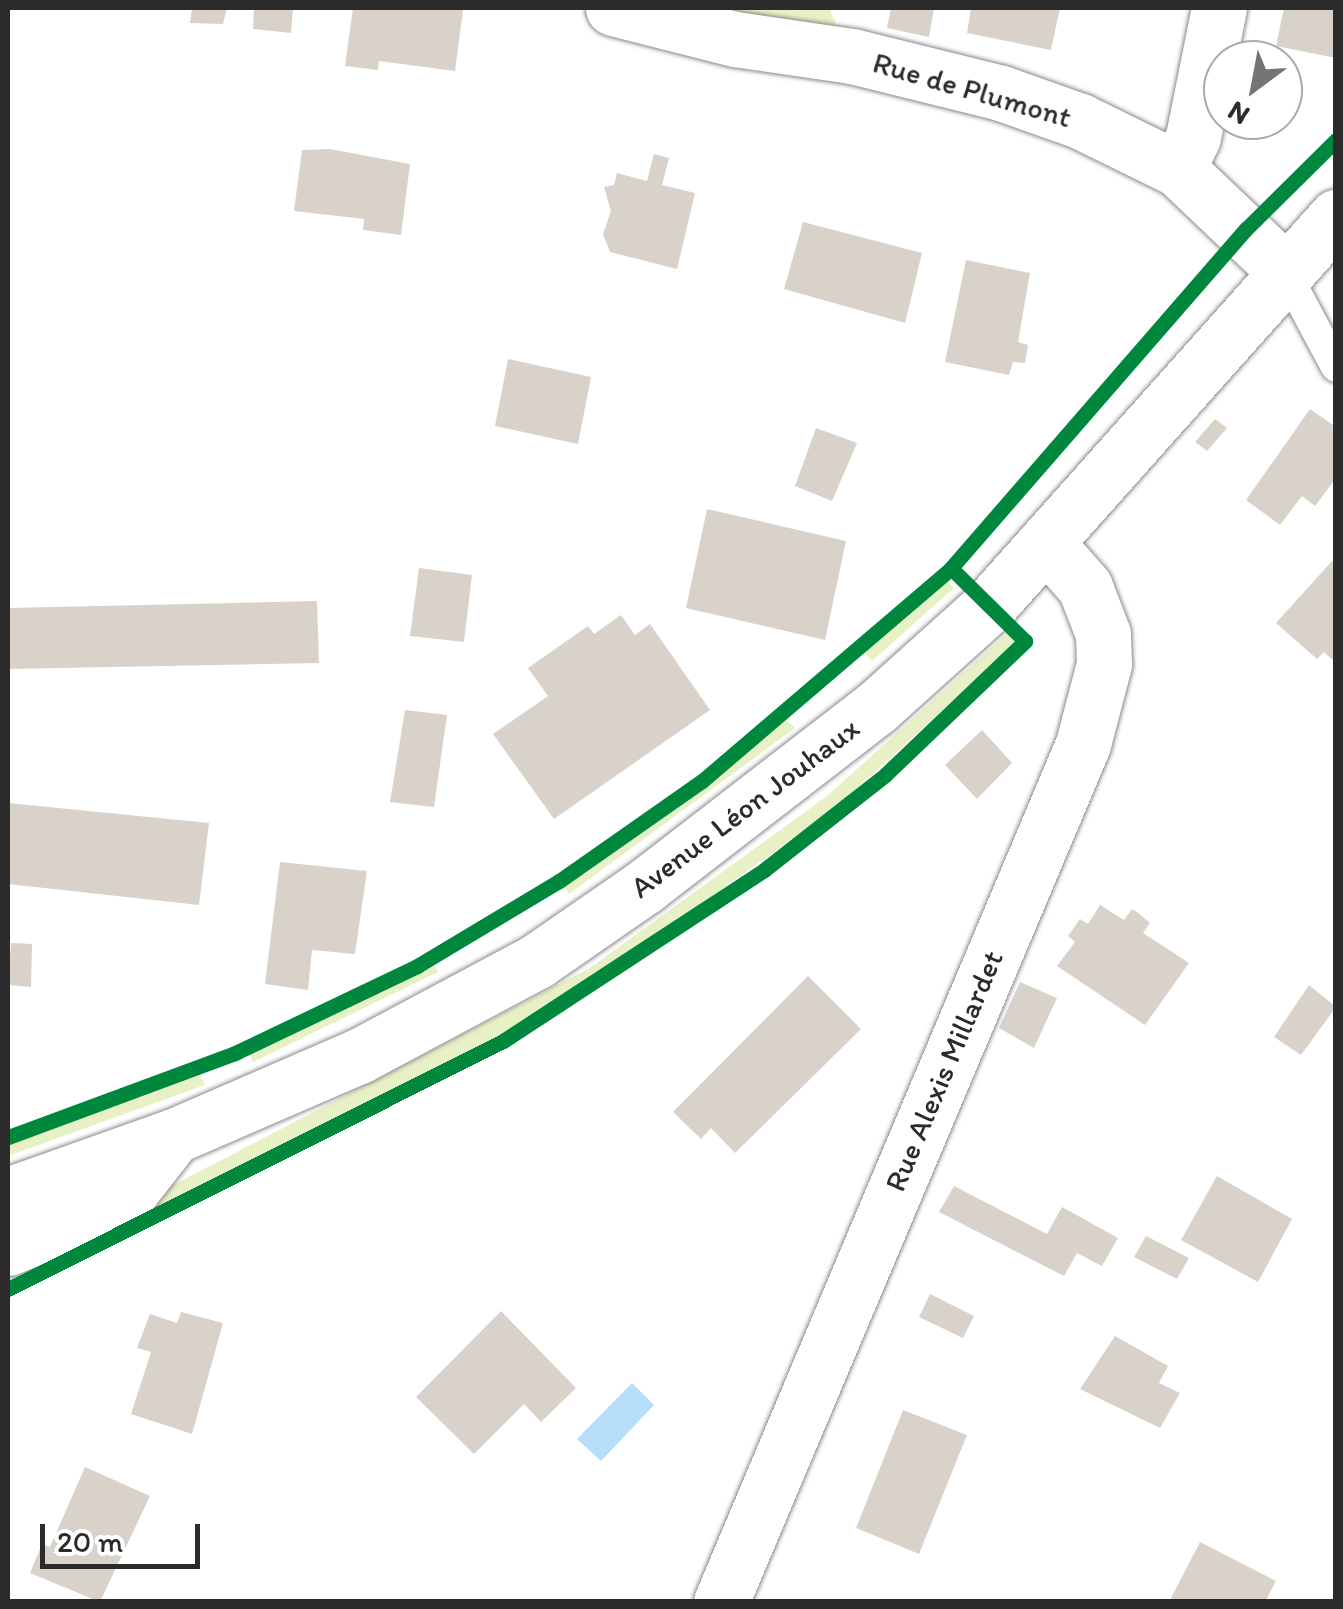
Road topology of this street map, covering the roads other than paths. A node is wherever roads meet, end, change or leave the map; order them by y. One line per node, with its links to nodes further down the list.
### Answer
1 (613, 8): 3 (street, Rue de Plumont)
2 (1219, 8): 3 (street)
3 (1178, 168): 5 (street, Rue de Plumont)
4 (1336, 217): 5 (street, Avenue Léon Jouhaux)
5 (1284, 270): 6 (lane); 7 (street, Avenue Léon Jouhaux)
6 (1336, 366)
7 (1047, 544): 8 (street, Avenue Léon Jouhaux); 11 (street, Rue Alexis Millardet)
8 (174, 1136): 9 (street, Avenue Léon Jouhaux); 10 (street)
9 (8, 1195)
10 (8, 1248)
11 (720, 1602)

